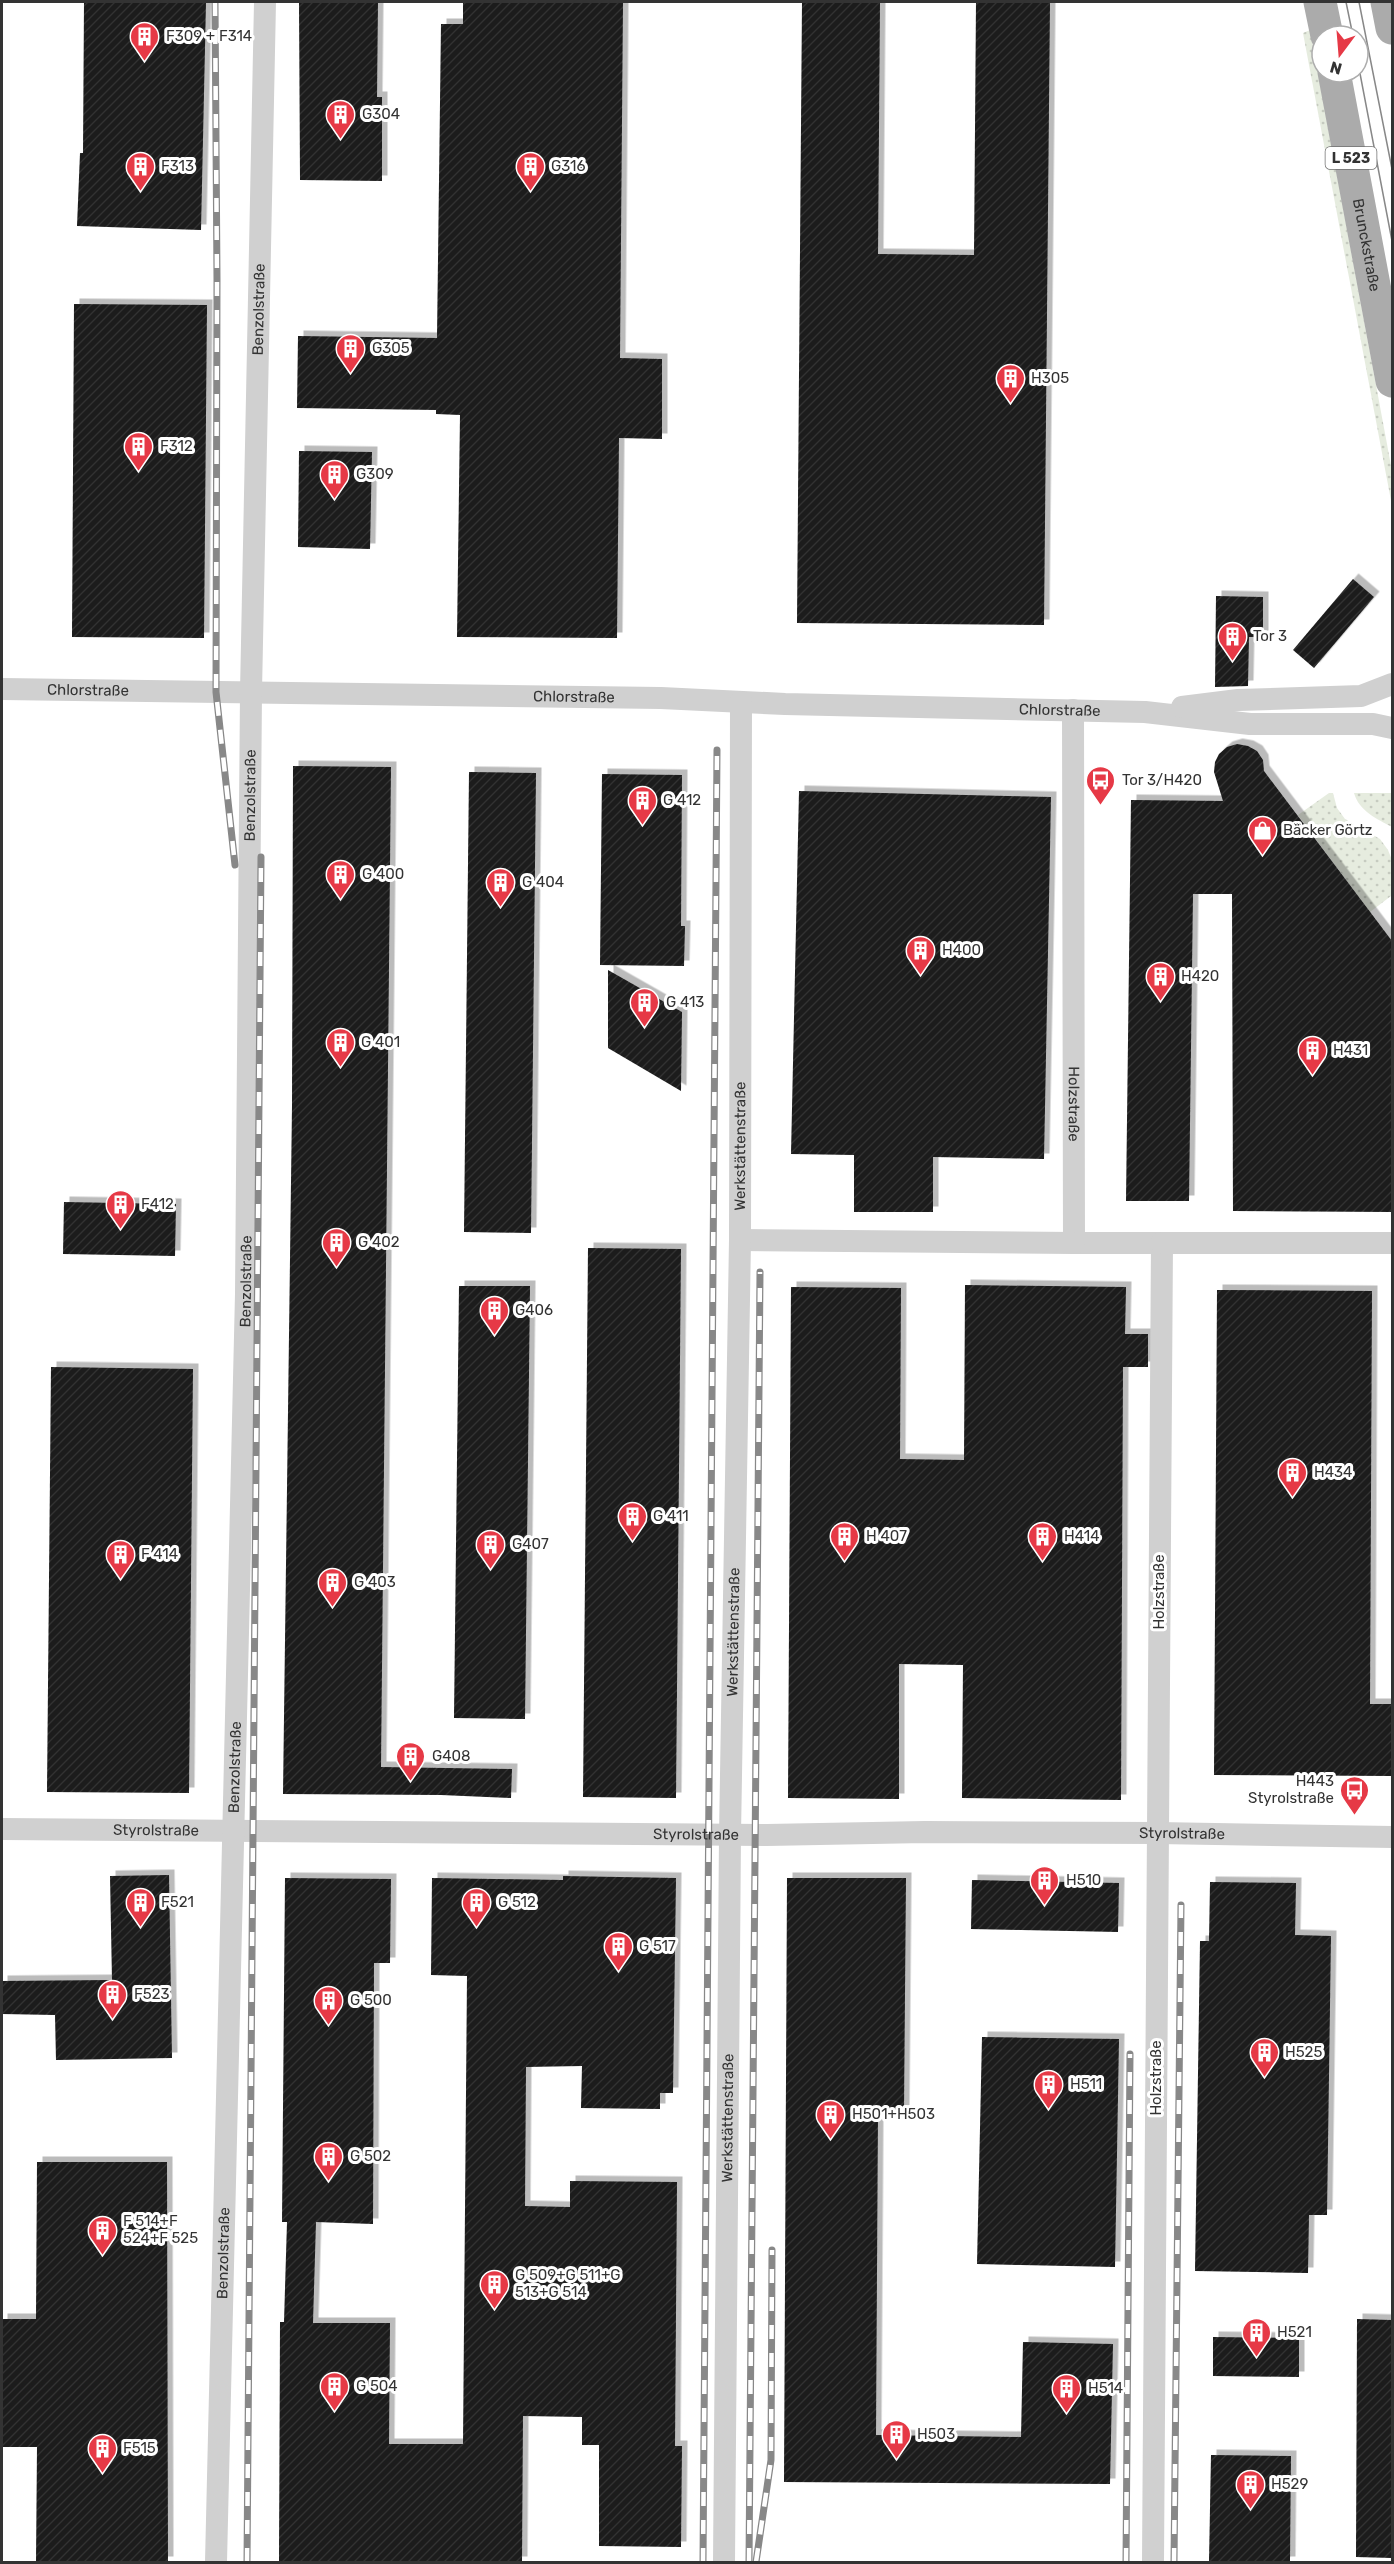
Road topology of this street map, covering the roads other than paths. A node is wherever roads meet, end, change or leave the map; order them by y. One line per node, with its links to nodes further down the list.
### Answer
1 (265, 2): 10 (street, Benzolstraße)
2 (1320, 2): 4 (main road)
3 (1387, 2): 5 (main road)
4 (1325, 24)
5 (1392, 28)
6 (1336, 84): 7 (main road, Brunckstraße / L 523)
7 (1392, 381)
8 (1392, 684): 13 (street)
9 (2, 690): 10 (street, Chlorstraße)
10 (251, 692): 11 (street, Chlorstraße); 20 (street, Benzolstraße)
11 (741, 702): 12 (street, Chlorstraße); 15 (street, Werkstättenstraße)
12 (1073, 710): 13 (street, Chlorstraße); 16 (street, Holzstraße)
13 (1239, 711): 14 (street)
14 (1392, 728)
15 (740, 1240): 16 (street); 22 (street, Werkstättenstraße)
16 (1074, 1243): 17 (street)
17 (1162, 1243): 18 (street); 21 (street, Holzstraße)
18 (1392, 1243)
19 (2, 1829): 20 (street, Styrolstraße)
20 (231, 1830): 22 (street, Styrolstraße); 24 (street, Benzolstraße)
21 (1158, 1833): 22 (street, Styrolstraße); 23 (street, Styrolstraße); 26 (street, Holzstraße)
22 (730, 1835): 25 (street, Werkstättenstraße)
23 (1392, 1837)
24 (216, 2562)
25 (724, 2562)
26 (1153, 2562)

